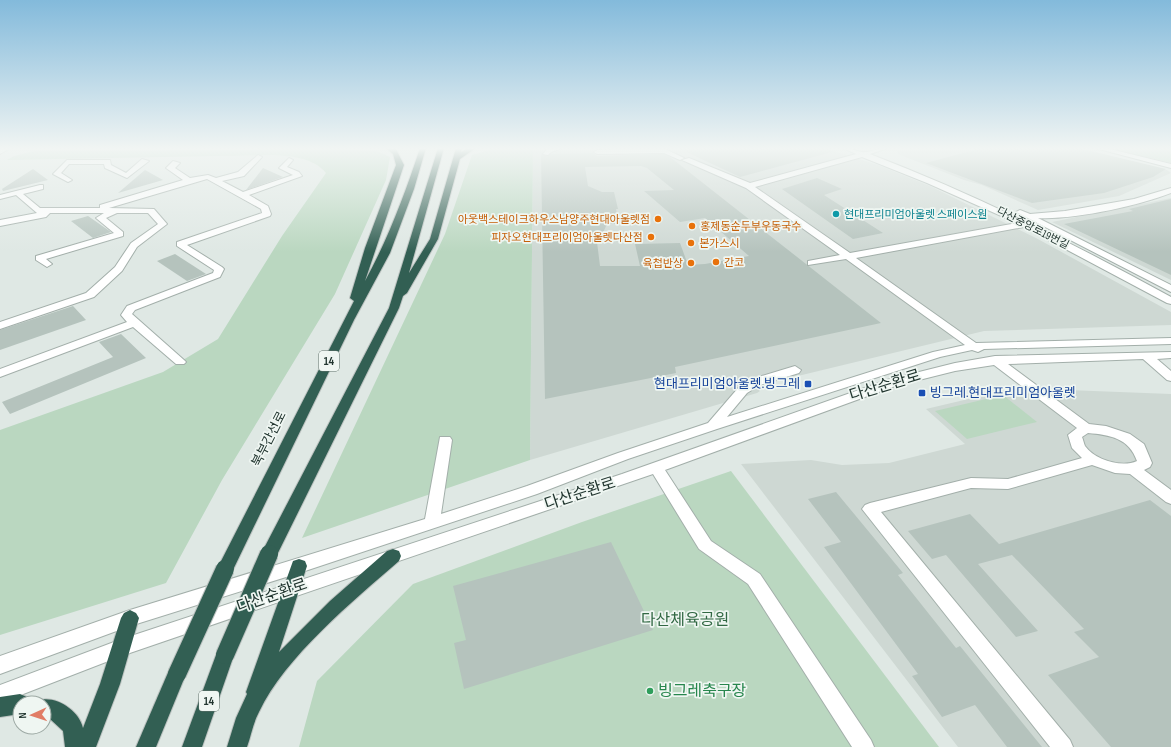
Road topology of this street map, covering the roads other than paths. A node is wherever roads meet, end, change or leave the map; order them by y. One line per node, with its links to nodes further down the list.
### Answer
1 (179, 183): 18 (street)
2 (218, 183): 15 (street)
3 (278, 183): 15 (street)
4 (394, 183): 30 (highway)
5 (412, 183): 30 (highway, 북부간선로 / 14)
6 (431, 183): 29 (highway, 14)
7 (449, 183): 29 (highway)
8 (741, 183): 11 (street)
9 (759, 183): 11 (street)
10 (938, 183): 21 (street, 다산중앙로19번길)
11 (749, 186): 24 (street)
12 (40, 187): 14 (street)
13 (1171, 190): 22 (street)
14 (18, 193): 16 (street); 20 (street)
15 (242, 195): 31 (street)
16 (0, 197)
17 (1013, 208): 21 (street, 다산중앙로19번길)
18 (90, 211): 19 (street); 20 (street)
19 (116, 211): 26 (street); 32 (street)
20 (54, 212): 23 (street)
21 (1027, 220): 22 (street, 다산중앙로19번길); 24 (street); 28 (street, 다산중앙로19번길)
22 (1048, 220): 27 (street, 다산중앙로19번길)
23 (0, 223)
24 (849, 256): 25 (street); 34 (street)
25 (811, 263)
26 (47, 264)
27 (1171, 289)
28 (1171, 301)
29 (394, 308): 64 (highway, 14, bridge)
30 (349, 320): 63 (highway, 북부간선로 / 14, bridge)
31 (134, 323): 37 (street); 40 (street)
32 (0, 326)
33 (1171, 341): 34 (street, 다산순환로)
34 (974, 346): 38 (street); 42 (street, 다산순환로)
35 (1171, 355): 36 (street, 다산순환로)
36 (1146, 356): 38 (street, 다산순환로); 41 (street)
37 (180, 362)
38 (997, 362): 43 (street); 46 (street, 다산순환로)
39 (795, 370): 42 (street)
40 (0, 373)
41 (1171, 377)
42 (712, 426): 49 (street, 다산순환로)
43 (1086, 428): 45 (street); 47 (street)
44 (445, 440): 49 (street)
45 (1093, 460): 47 (street); 67 (street)
46 (656, 468): 50 (street, 다산순환로); 66 (street)
47 (1133, 470): 48 (street)
48 (1171, 498)
49 (432, 522): 51 (street, 다산순환로)
50 (393, 556): 52 (street, 다산순환로); 57 (highway)
51 (299, 566): 52 (highway); 53 (street, 다산순환로)
52 (291, 590): 54 (street, 다산순환로); 57 (highway)
53 (130, 618): 54 (highway); 55 (street, 다산순환로)
54 (122, 647): 56 (street, 다산순환로); 62 (highway)
55 (0, 665)
56 (0, 694)
57 (253, 702): 65 (highway)
58 (12, 705): 59 (highway)
59 (0, 707)
60 (52, 709): 61 (highway)
61 (75, 747)
62 (86, 747)
63 (146, 747)
64 (192, 747)
65 (237, 747)
66 (864, 747)
67 (1063, 747)

